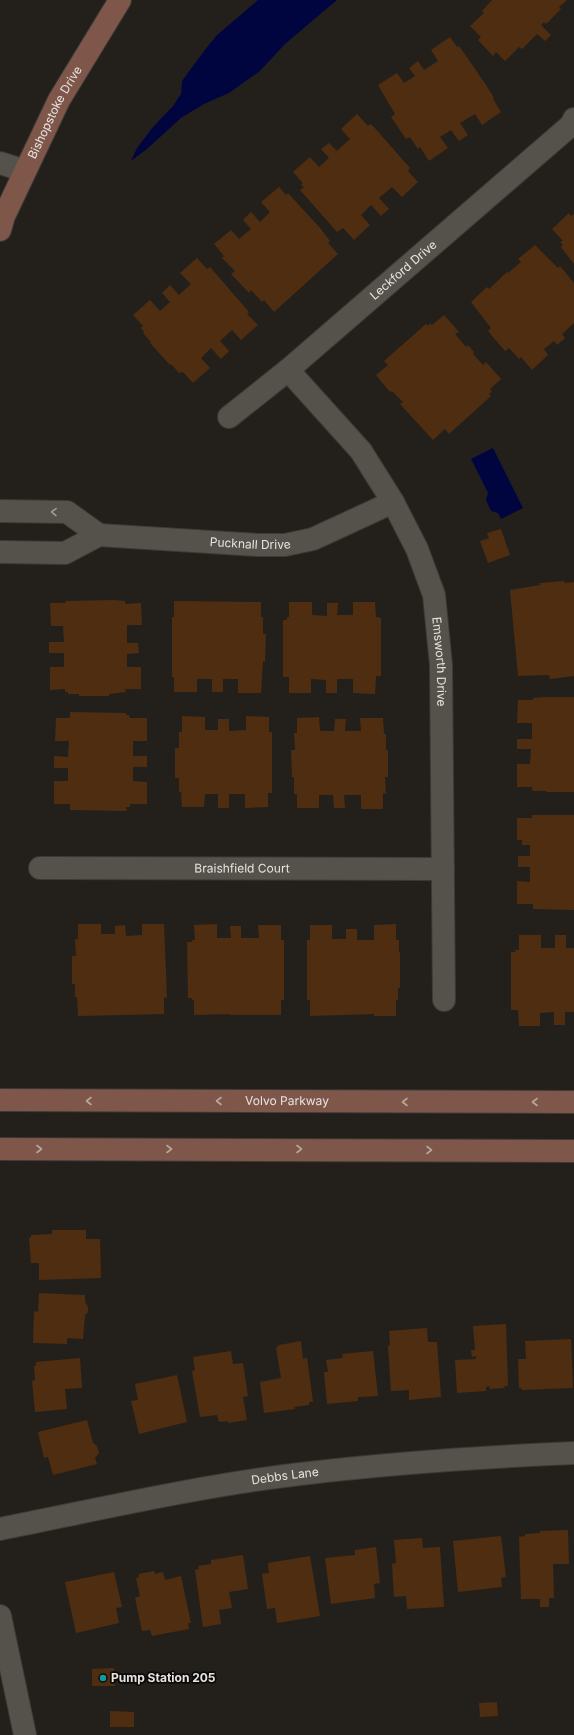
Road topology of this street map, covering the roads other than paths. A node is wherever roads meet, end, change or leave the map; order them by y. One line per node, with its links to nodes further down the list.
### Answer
1 (120, 0): 4 (main road, Bishopstoke Drive)
2 (574, 119): 6 (street, Leckford Drive)
3 (0, 163): 4 (street)
4 (25, 171): 5 (main road, Bishopstoke Drive)
5 (0, 230)
6 (288, 370): 7 (street, Leckford Drive); 8 (street, Emsworth Drive)
7 (229, 417)
8 (392, 502): 10 (street, Pucknall Drive); 13 (street, Emsworth Drive)
9 (0, 511): 10 (street, one-way to 9)
10 (99, 535): 11 (street)
11 (0, 552)
12 (40, 868): 13 (street, Braishfield Court)
13 (443, 869): 14 (street, Emsworth Drive)
14 (444, 1000)
15 (0, 1100): 16 (main road, Volvo Parkway, one-way to 15)
16 (574, 1102)
17 (0, 1149): 18 (main road, one-way to 18)
18 (574, 1151)
19 (574, 1453): 20 (street, Debbs Lane)
20 (0, 1529)
21 (0, 1616): 22 (street)
22 (25, 1735)

